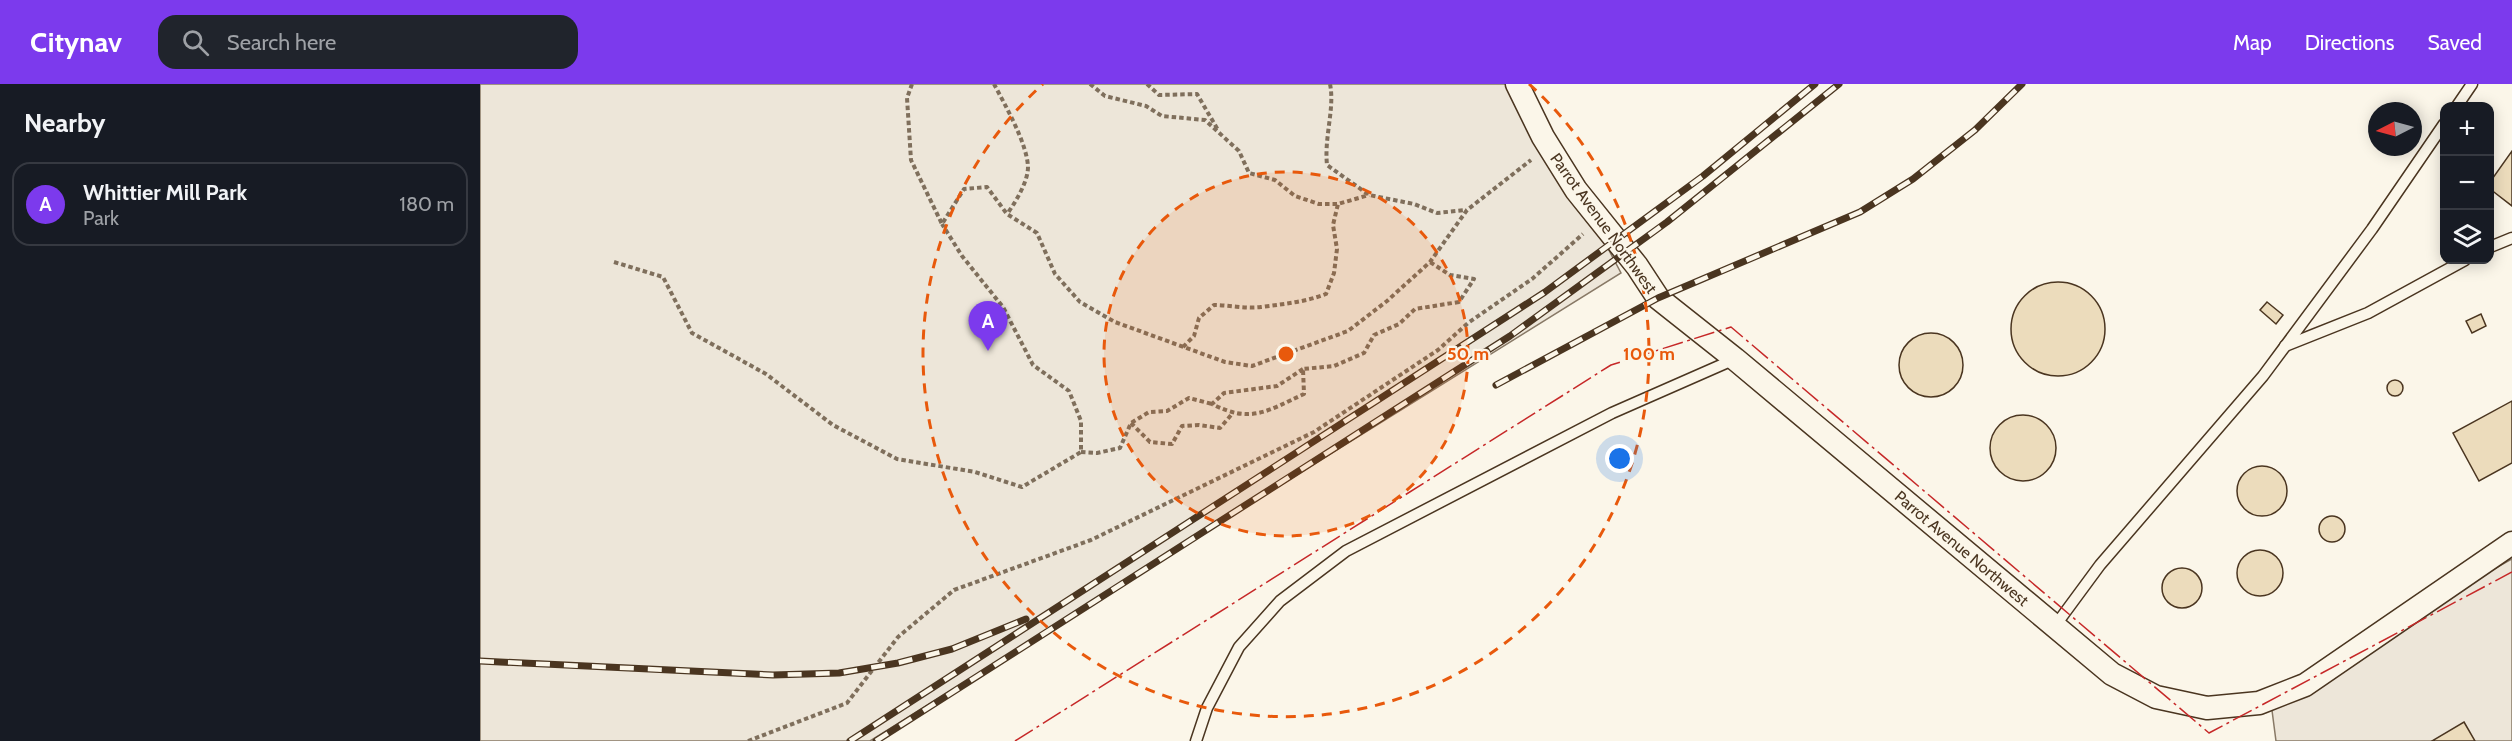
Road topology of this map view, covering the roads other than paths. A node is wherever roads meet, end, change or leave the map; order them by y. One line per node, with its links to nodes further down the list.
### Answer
1 (1517, 84): 9 (street, Parrot Avenue Northwest)
2 (2472, 84): 3 (lane)
3 (2460, 102)
4 (2440, 131): 8 (lane)
5 (2512, 238): 6 (lane)
6 (2494, 245)
7 (2458, 264): 8 (lane)
8 (2285, 346): 11 (lane)
9 (1735, 359): 11 (street, Parrot Avenue Northwest); 12 (lane)
10 (2512, 543): 11 (street, Parrot Avenue Northwest)
11 (2055, 626)
12 (1196, 741)

